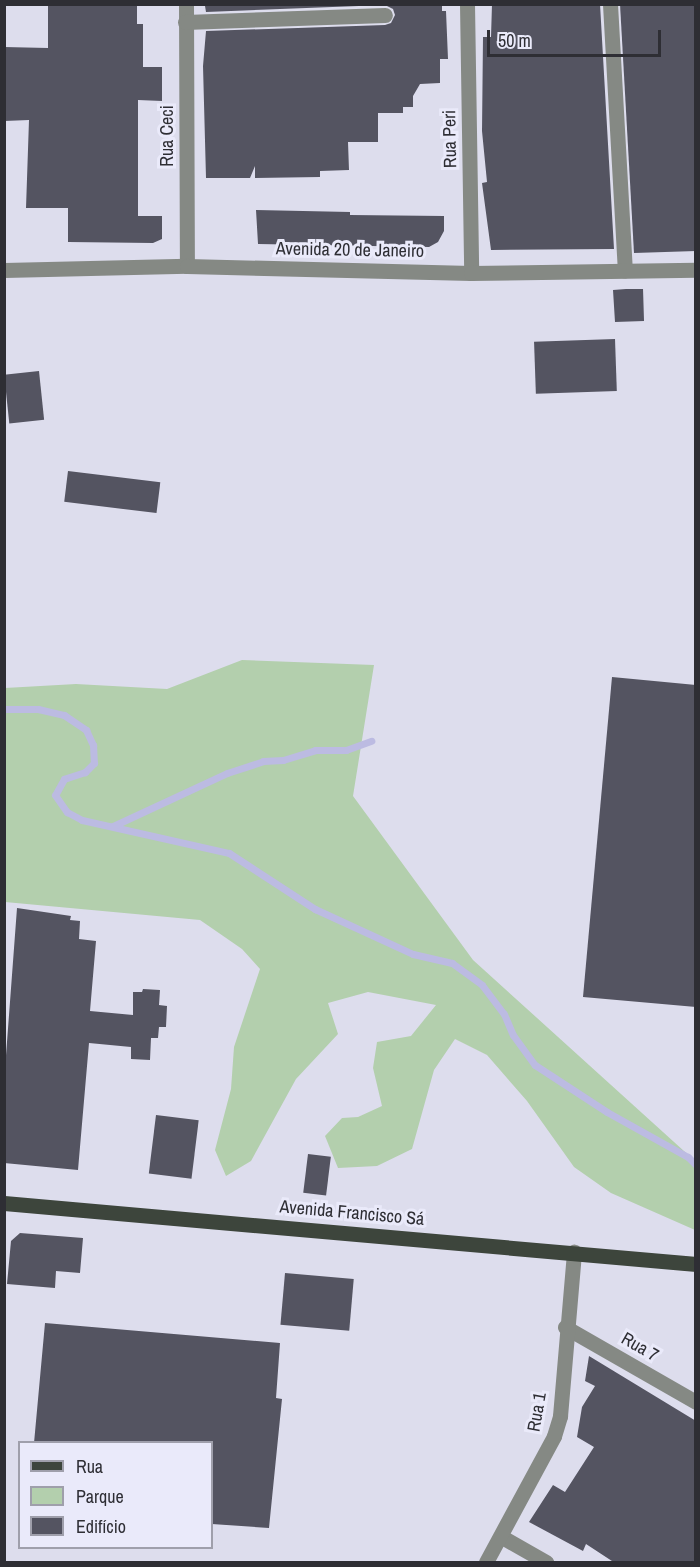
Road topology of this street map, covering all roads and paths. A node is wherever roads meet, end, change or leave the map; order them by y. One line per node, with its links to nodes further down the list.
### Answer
1 (186, 4): 5 (street, Rua Ceci)
2 (467, 4): 10 (street, Rua Peri)
3 (610, 4): 9 (street)
4 (385, 15): 5 (street)
5 (185, 22): 6 (street, Rua Ceci)
6 (187, 266): 7 (street, Avenida 20 de Janeiro); 10 (street, Avenida 20 de Janeiro)
7 (4, 270)
8 (696, 270): 9 (street, Avenida 20 de Janeiro)
9 (626, 271): 10 (street, Avenida 20 de Janeiro)
10 (471, 273)
11 (5, 1203): 12 (street); 13 (main road, Avenida Francisco Sá)
12 (4, 1209)
13 (574, 1252): 14 (main road, Avenida Francisco Sá); 15 (street, Rua 1)
14 (696, 1264)
15 (565, 1327): 16 (street, Rua 7); 17 (street, Rua 1)
16 (696, 1402)
17 (502, 1537): 18 (street, Rua 1); 19 (street)
18 (486, 1563)
19 (546, 1563)

